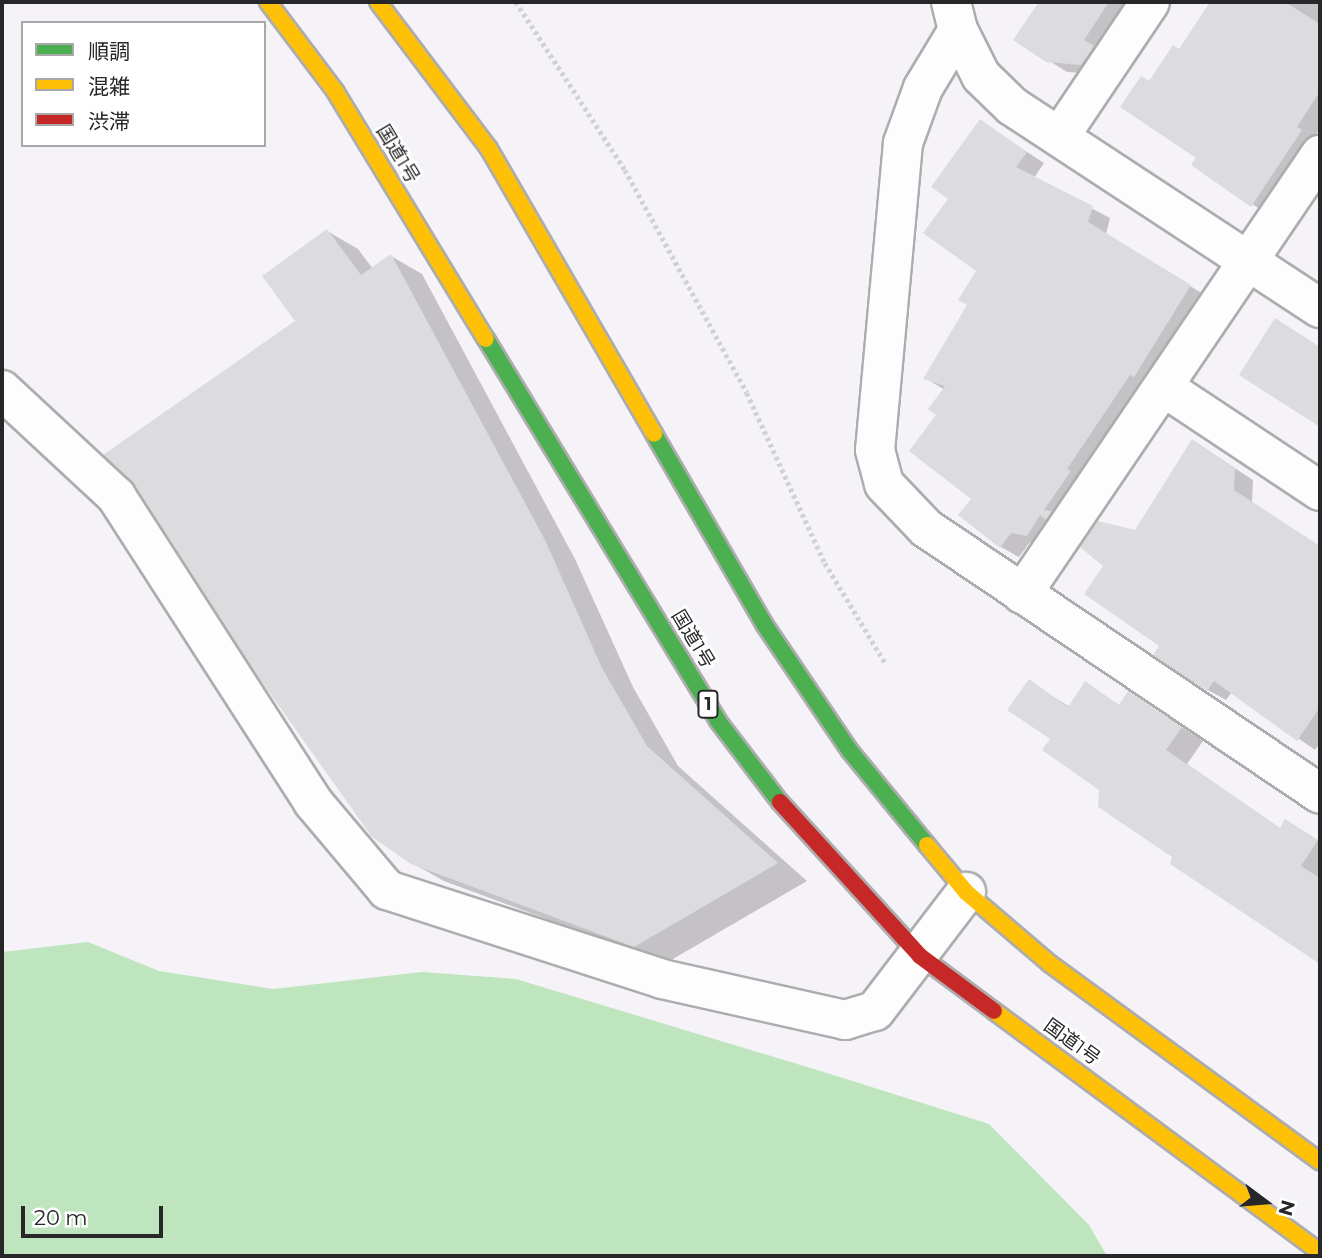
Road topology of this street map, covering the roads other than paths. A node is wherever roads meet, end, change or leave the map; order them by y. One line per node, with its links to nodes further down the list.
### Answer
1 (268, 2): 15 (highway, 国道1号 / 1)
2 (378, 2): 14 (highway)
3 (1150, 2): 5 (street)
4 (954, 16): 5 (street); 12 (street)
5 (1060, 136): 7 (street)
6 (1320, 155): 7 (street)
7 (1249, 260): 8 (street); 9 (street)
8 (1320, 308)
9 (1165, 388): 11 (street); 12 (street)
10 (2, 390): 15 (street)
11 (1320, 491)
12 (1022, 594): 13 (street)
13 (1320, 794)
14 (966, 892): 15 (street); 16 (highway)
15 (920, 956): 17 (highway, 国道1号 / 1)
16 (1320, 1161)
17 (1320, 1252)

